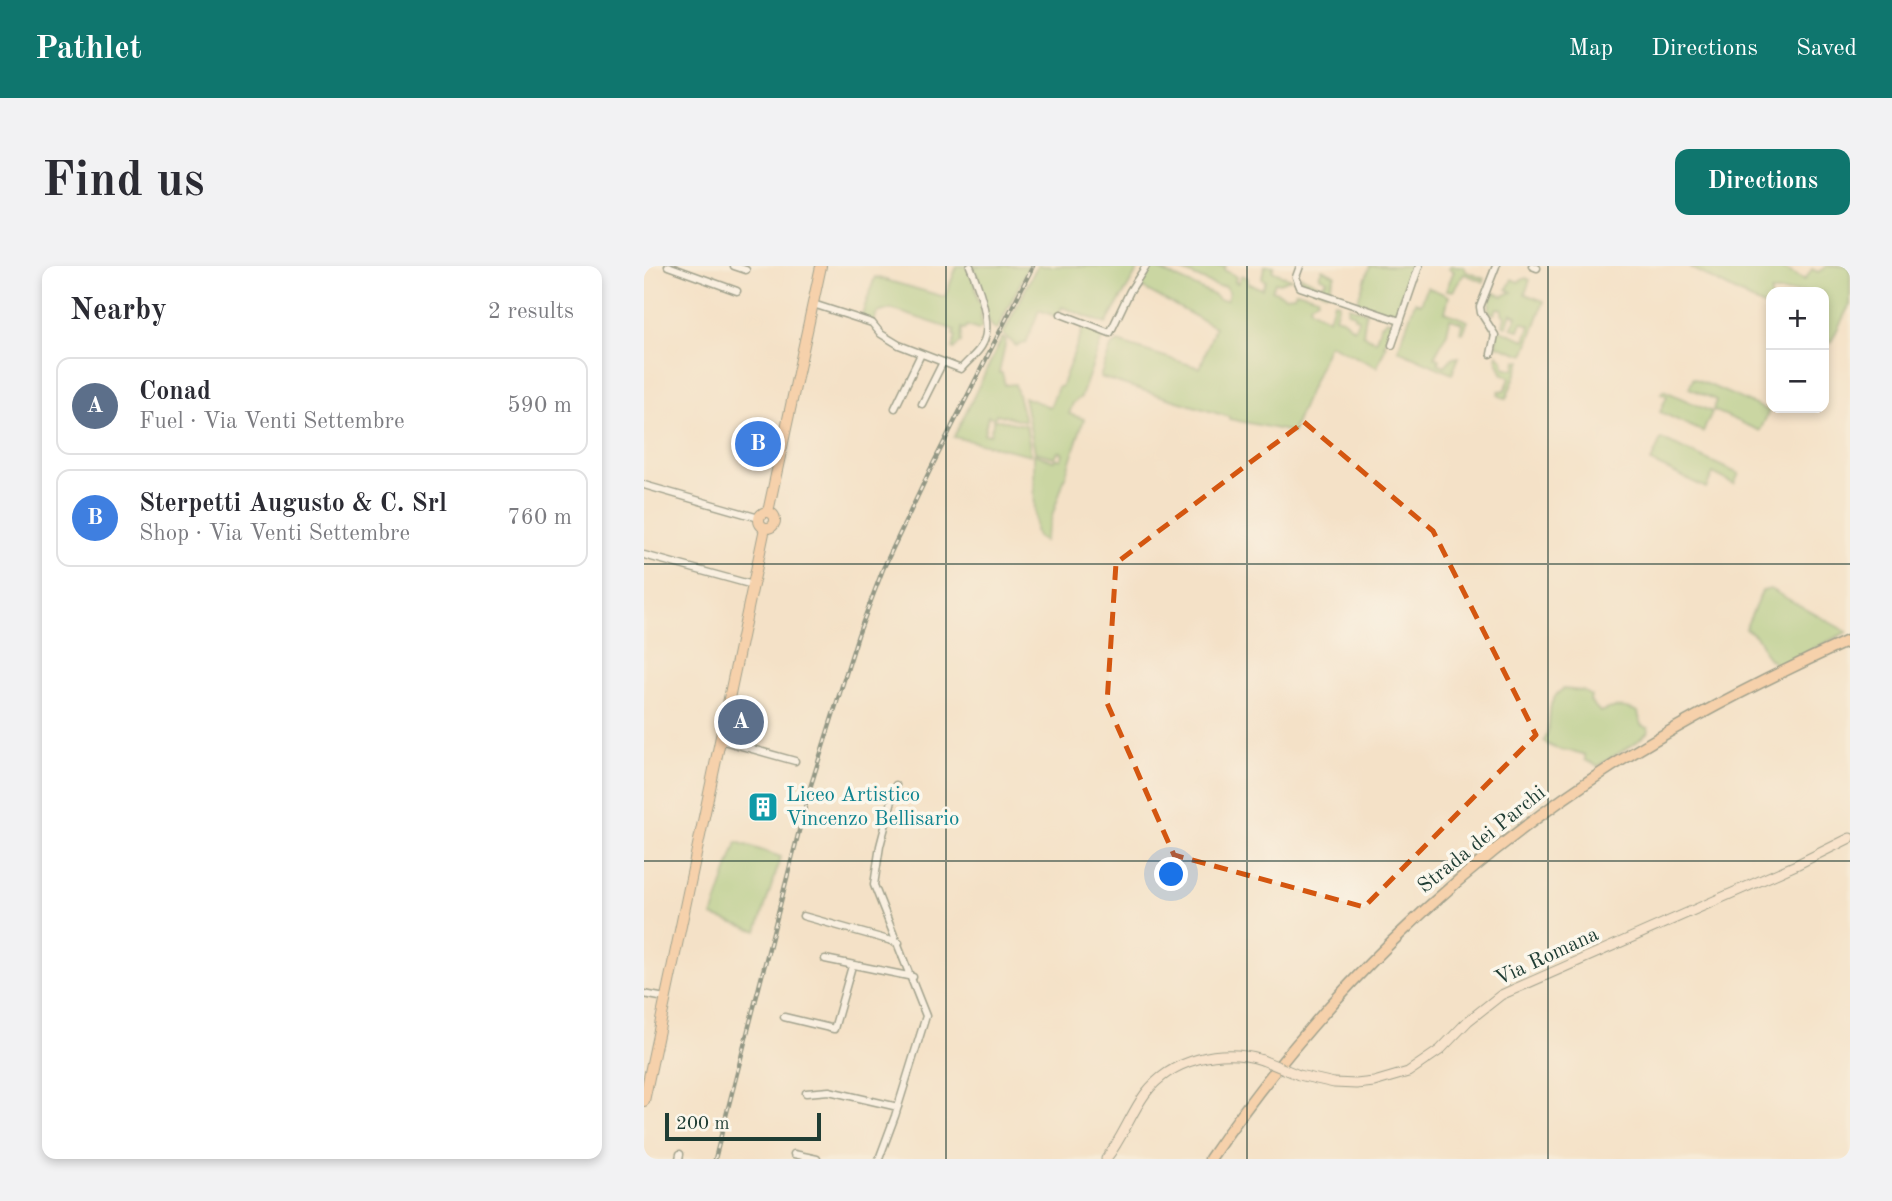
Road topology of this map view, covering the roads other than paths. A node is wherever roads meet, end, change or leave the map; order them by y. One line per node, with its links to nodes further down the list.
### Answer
1 (668, 266): 10 (street)
2 (734, 266): 9 (street)
3 (821, 266): 11 (main road)
4 (970, 266): 17 (street)
5 (1146, 266): 12 (street)
6 (1300, 266): 13 (street)
7 (1419, 266): 13 (street)
8 (1496, 266): 16 (street)
9 (746, 271)
10 (737, 291)
11 (813, 304): 15 (street); 21 (main road)
12 (1061, 314)
13 (1400, 321): 14 (street)
14 (1392, 345)
15 (921, 354): 17 (street); 19 (street)
16 (1491, 354)
17 (943, 362): 18 (street)
18 (922, 404)
19 (895, 408)
20 (644, 485): 22 (street)
21 (768, 512): 22 (main road); 23 (main road)
22 (759, 518): 23 (main road)
23 (765, 528): 25 (main road)
24 (644, 555): 25 (street)
25 (753, 584): 28 (main road)
26 (1850, 640): 48 (highway, Strada dei Parchi)
27 (1850, 648): 49 (highway, Strada dei Parchi)
28 (720, 740): 29 (street); 38 (main road)
29 (795, 761)
30 (896, 785): 33 (street)
31 (1850, 838): 47 (main road, Via Romana, bridge)
32 (803, 916): 33 (street)
33 (899, 943): 36 (street)
34 (825, 959): 35 (street)
35 (852, 966): 36 (street); 39 (street)
36 (913, 977): 43 (street)
37 (644, 994): 38 (street)
38 (665, 998): 40 (main road)
39 (784, 1017)
40 (649, 1055): 42 (main road)
41 (806, 1093): 43 (street)
42 (644, 1101)
43 (898, 1107): 46 (street)
44 (794, 1154): 45 (street)
45 (817, 1159)
46 (879, 1159)
47 (1106, 1159)
48 (1210, 1159)
49 (1218, 1159)

